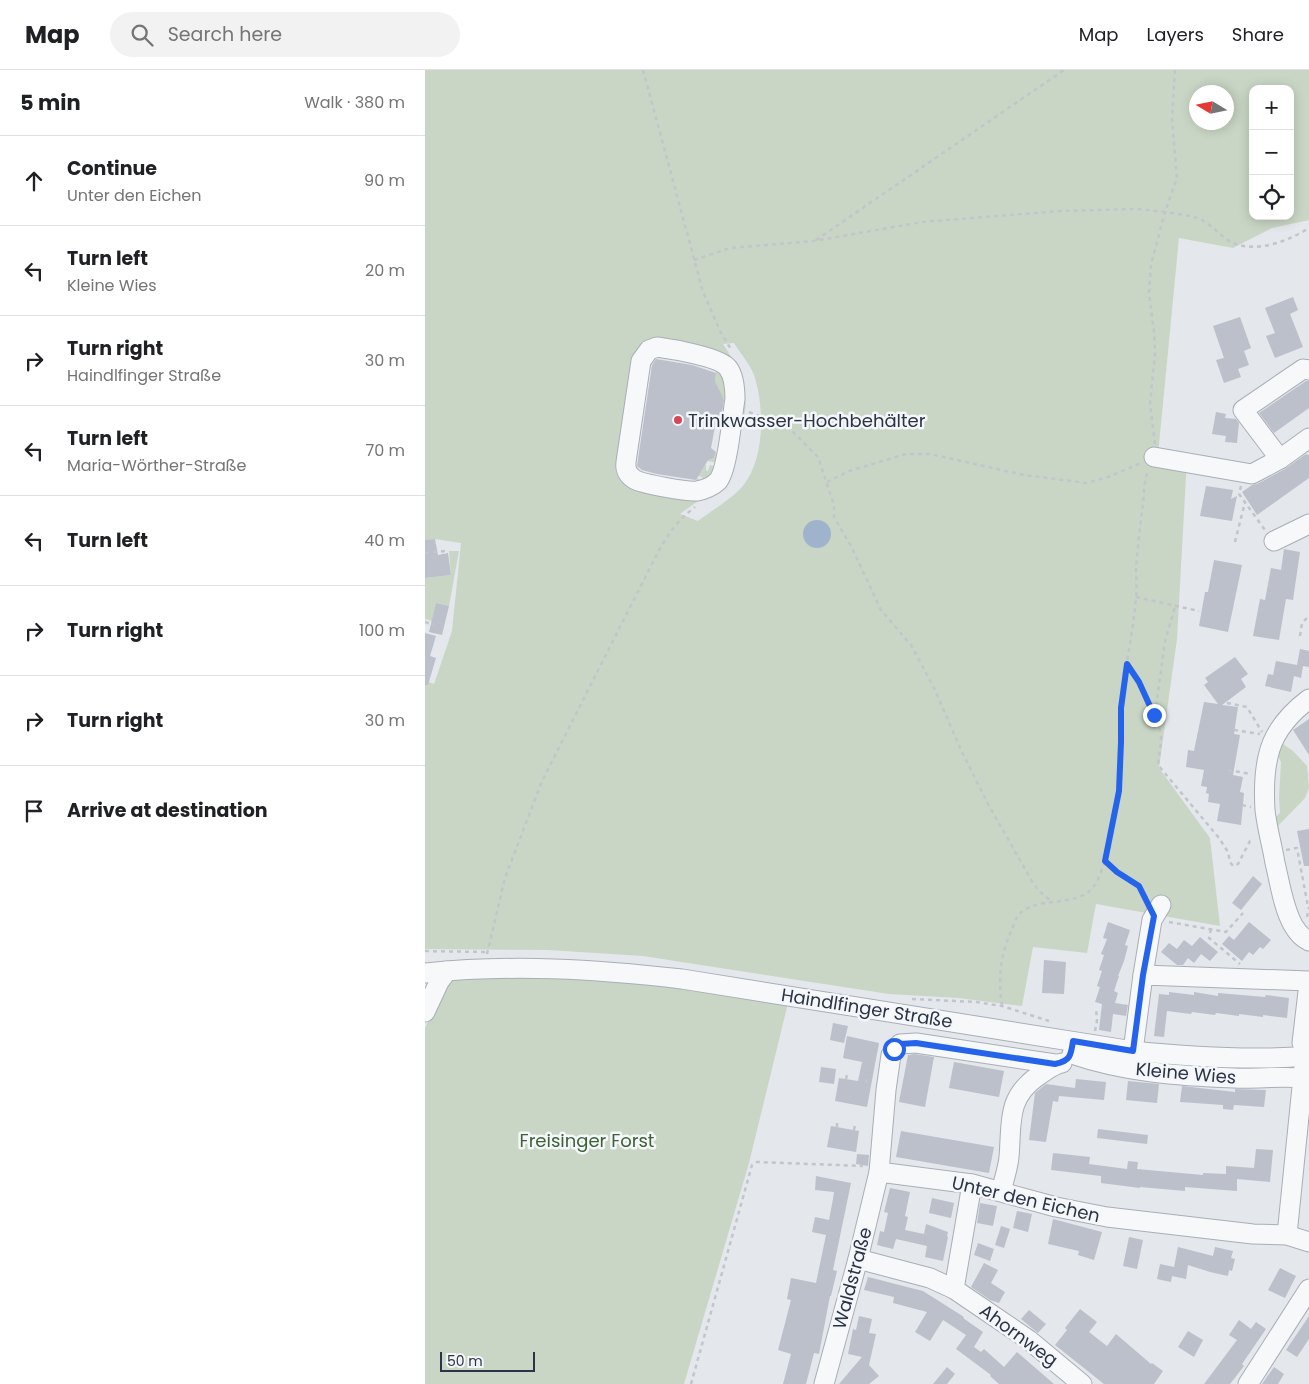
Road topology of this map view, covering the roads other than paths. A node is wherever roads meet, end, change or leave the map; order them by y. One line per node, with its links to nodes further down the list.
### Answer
1 (1309, 370): 5 (street)
2 (1309, 438): 5 (street)
3 (737, 439): 3 (street)
4 (1153, 457): 5 (street)
5 (1279, 459)
6 (1309, 524): 7 (street)
7 (1274, 541)
8 (1309, 700): 10 (street)
9 (1156, 914): 13 (street)
10 (1309, 942)
11 (447, 971): 12 (street, Haindlfinger Straße); 15 (street); 16 (street, Haindlfinger Straße)
12 (425, 973)
13 (1143, 975): 14 (street); 17 (street)
14 (1309, 982): 18 (street)
15 (425, 1012)
16 (1072, 1048): 17 (street, Haindlfinger Straße); 19 (street); 20 (street, Kleine Wies)
17 (1133, 1051): 18 (street, Haindlfinger Straße)
18 (1306, 1052): 20 (street)
19 (1055, 1064): 21 (street); 23 (street)
20 (1303, 1078): 24 (street)
21 (872, 1170): 22 (street, Unter den Eichen); 26 (street, Waldstraße)
22 (971, 1184): 23 (street, Unter den Eichen); 27 (street)
23 (1001, 1191): 24 (street, Unter den Eichen)
24 (1287, 1235): 25 (street, Unter den Eichen)
25 (1309, 1242)
26 (858, 1259): 27 (street, Ahornweg); 29 (street, Waldstraße)
27 (954, 1288): 30 (street, Ahornweg)
28 (1309, 1289): 31 (street)
29 (824, 1384)
30 (1081, 1384)
31 (1248, 1384)

